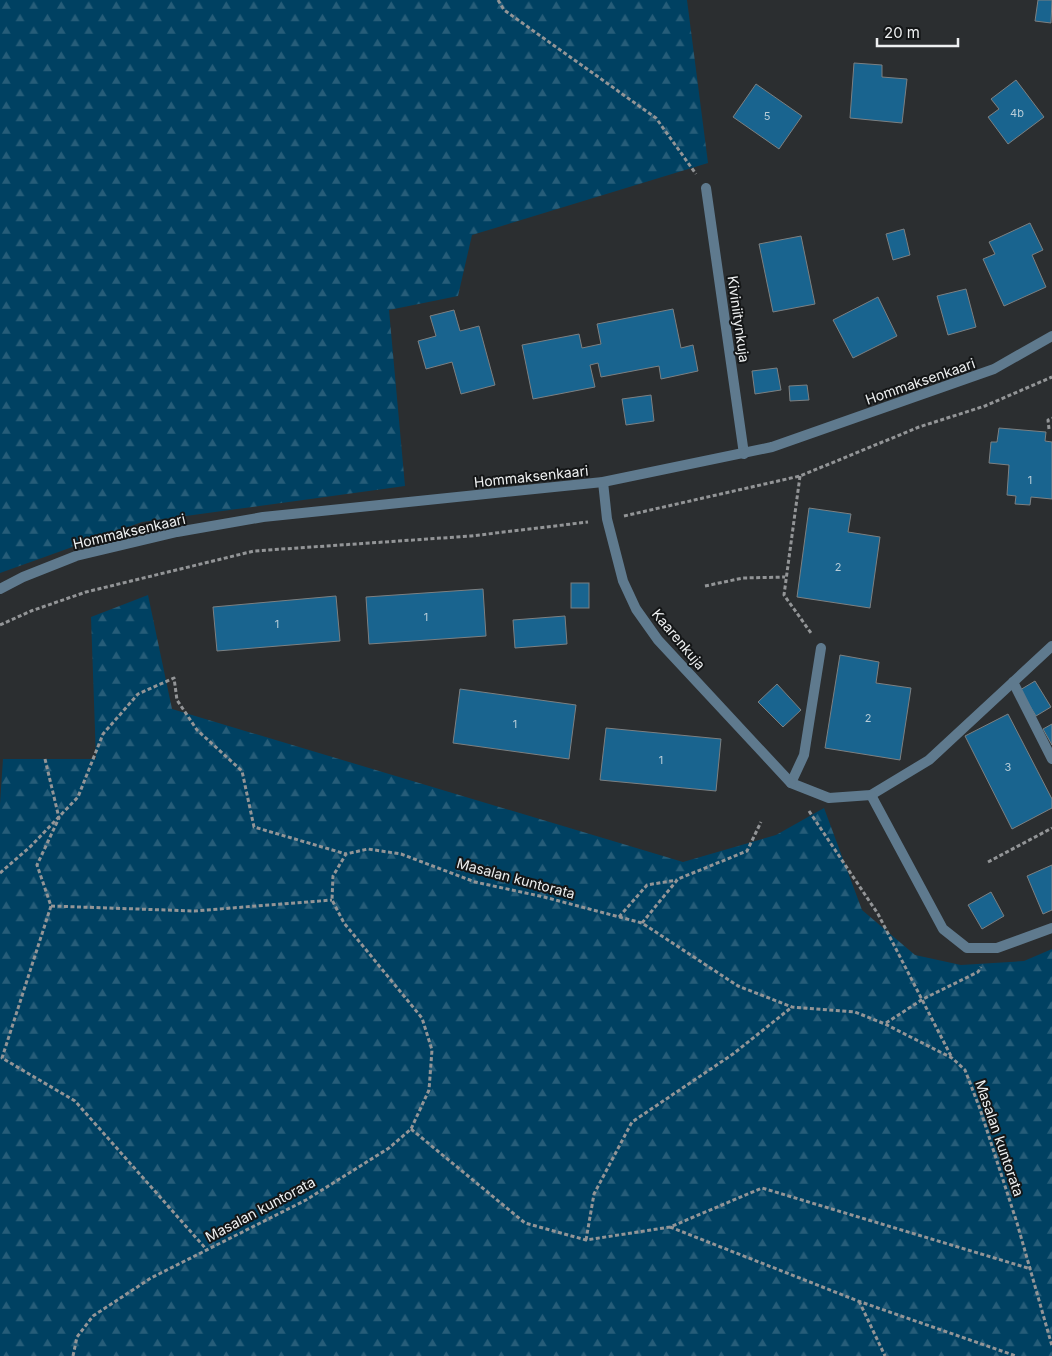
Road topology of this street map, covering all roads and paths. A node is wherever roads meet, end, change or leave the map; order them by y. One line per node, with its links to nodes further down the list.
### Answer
1 (498, 0): 2 (path)
2 (706, 188): 7 (street, Kiviniitynkuja)
3 (1052, 336): 7 (street, Hommaksenkaari)
4 (1052, 376): 8 (path)
5 (1052, 418): 6 (path)
6 (1049, 429)
7 (744, 454): 9 (street, Hommaksenkaari)
8 (800, 476): 10 (path); 11 (path)
9 (603, 482): 10 (street, Kaarenkuja); 13 (street, Hommaksenkaari)
10 (607, 520): 14 (path); 20 (street, Kaarenkuja)
11 (785, 577): 12 (path); 16 (path)
12 (705, 586)
13 (0, 589)
14 (0, 625)
15 (1052, 646): 17 (street)
16 (821, 648): 20 (street)
17 (1013, 682): 19 (street); 21 (street)
18 (45, 759): 22 (path)
19 (1052, 759)
20 (791, 784): 21 (street); 35 (path)
21 (871, 795): 34 (street)
22 (59, 818): 25 (path); 27 (path); 30 (path)
23 (760, 822): 28 (path)
24 (1052, 828): 26 (path)
25 (346, 854): 29 (path); 31 (path, Masalan kuntorata)
26 (988, 862)
27 (0, 873)
28 (678, 880): 31 (path); 32 (path)
29 (332, 900): 30 (path); 40 (path, Masalan kuntorata)
30 (52, 906): 38 (path)
31 (619, 917): 32 (path, Masalan kuntorata)
32 (642, 923): 36 (path, Masalan kuntorata)
33 (1052, 928): 34 (street)
34 (997, 948): 35 (path)
35 (923, 999): 37 (path); 39 (path)
36 (792, 1007): 37 (path, Masalan kuntorata); 42 (path)
37 (885, 1024): 39 (path, Masalan kuntorata)
38 (1, 1058): 43 (path)
39 (952, 1058): 44 (path, Masalan kuntorata)
40 (411, 1129): 42 (path); 43 (path, Masalan kuntorata)
41 (670, 1227): 42 (path); 44 (path); 45 (path)
42 (586, 1240)
43 (207, 1250): 47 (path, Masalan kuntorata)
44 (1031, 1268): 46 (path, Masalan kuntorata)
45 (858, 1300): 48 (path); 49 (path)
46 (1052, 1346)
47 (73, 1356)
48 (885, 1356)
49 (1016, 1356)

